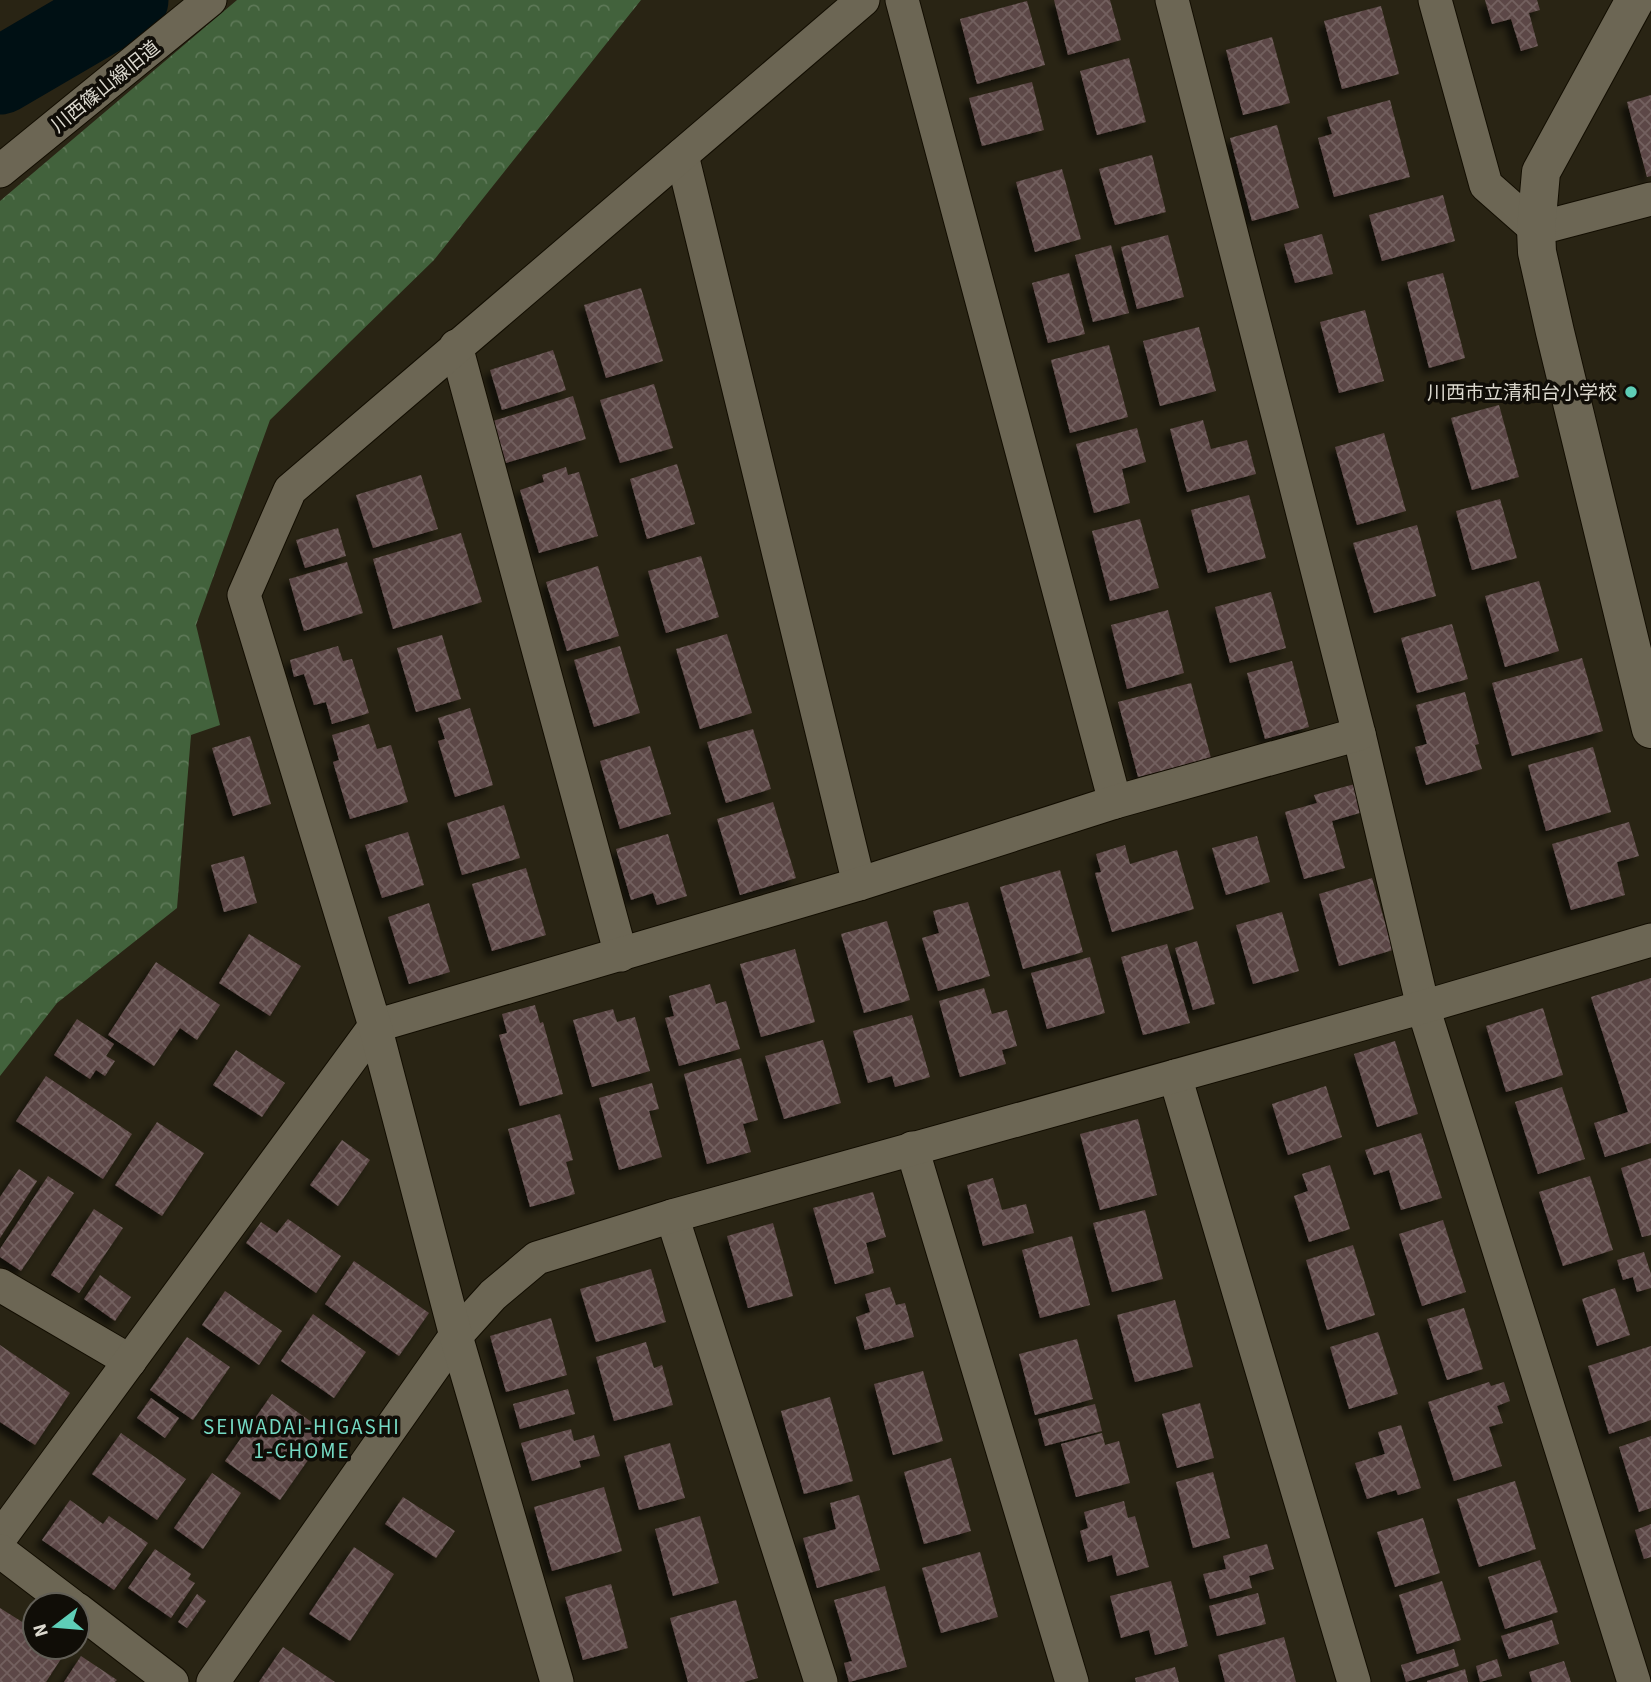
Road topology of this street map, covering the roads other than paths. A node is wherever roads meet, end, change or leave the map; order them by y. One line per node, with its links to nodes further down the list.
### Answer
1 (211, 0): 8 (street, 川西篠山線旧道)
2 (863, 0): 7 (street)
3 (902, 0): 14 (street)
4 (1172, 0): 13 (street)
5 (1435, 0): 10 (street)
6 (1635, 0): 10 (street)
7 (681, 155): 11 (street); 15 (street)
8 (0, 171)
9 (1651, 199): 10 (street)
10 (1536, 229): 12 (street)
11 (456, 346): 17 (street); 19 (street)
12 (1651, 729)
13 (1359, 734): 14 (street); 18 (street)
14 (1115, 802): 15 (street)
15 (859, 884): 17 (street)
16 (1651, 940): 18 (street)
17 (621, 956): 19 (street)
18 (1423, 1007): 20 (street); 36 (street)
19 (375, 1026): 24 (street); 25 (street)
20 (1175, 1076): 21 (street); 35 (street)
21 (912, 1148): 22 (street); 34 (street)
22 (673, 1216): 24 (street); 33 (street)
23 (0, 1284): 25 (street)
24 (456, 1336): 31 (street); 32 (street)
25 (130, 1361): 26 (street)
26 (0, 1538)
27 (0, 1550): 28 (street)
28 (53, 1591)
29 (91, 1620): 30 (street)
30 (172, 1682)
31 (213, 1682)
32 (557, 1682)
33 (821, 1682)
34 (1072, 1682)
35 (1354, 1682)
36 (1634, 1682)

